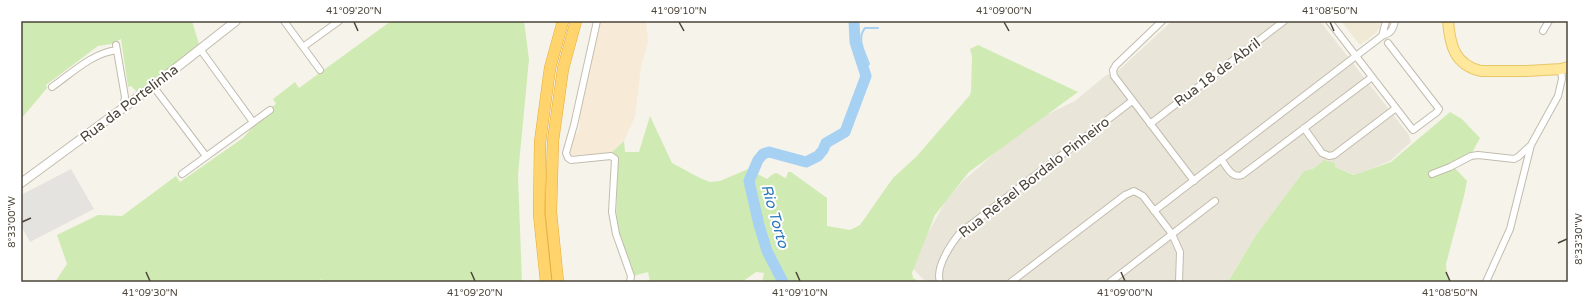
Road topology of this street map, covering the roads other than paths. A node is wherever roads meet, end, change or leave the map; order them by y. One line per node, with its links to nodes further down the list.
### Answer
1 (236, 21): 18 (street, Rua da Portelinha)
2 (284, 21): 17 (street)
3 (338, 21): 17 (street)
4 (563, 21): 42 (highway)
5 (576, 21): 43 (highway)
6 (597, 21): 44 (street)
7 (1162, 21): 25 (street)
8 (1284, 21): 30 (street, Rua 18 de Abril)
9 (1329, 21): 19 (street)
10 (1386, 21): 15 (street)
11 (1395, 21): 15 (street)
12 (1448, 21): 20 (main road)
13 (1549, 21): 14 (street)
14 (1543, 31)
15 (1382, 36): 19 (street)
16 (1388, 44): 27 (street)
17 (303, 46): 21 (street)
18 (200, 49): 23 (street, Rua da Portelinha); 29 (street)
19 (1356, 56): 22 (street); 34 (street)
20 (1564, 68): 32 (street)
21 (320, 70)
22 (1372, 77): 27 (street); 31 (street)
23 (153, 86): 26 (street, Rua da Portelinha); 33 (street)
24 (52, 87): 26 (street)
25 (1132, 101): 30 (street); 45 (street, Rua Refael Bordalo Pinheiro)
26 (123, 108): 38 (street, Rua da Portelinha)
27 (1396, 108): 31 (street)
28 (270, 110): 29 (street)
29 (253, 122): 33 (street)
30 (1150, 124): 37 (street)
31 (1304, 128): 34 (street)
32 (1531, 145): 36 (street); 49 (street)
33 (206, 156): 35 (street)
34 (1221, 159): 37 (street)
35 (182, 174)
36 (1432, 174)
37 (1194, 181): 40 (street)
38 (21, 183)
39 (1216, 201): 41 (street)
40 (1154, 211): 41 (street); 46 (street)
41 (1172, 234): 47 (street); 48 (street)
42 (546, 282)
43 (558, 282)
44 (630, 282)
45 (940, 282)
46 (1011, 282)
47 (1110, 282)
48 (1179, 282)
49 (1486, 282)

